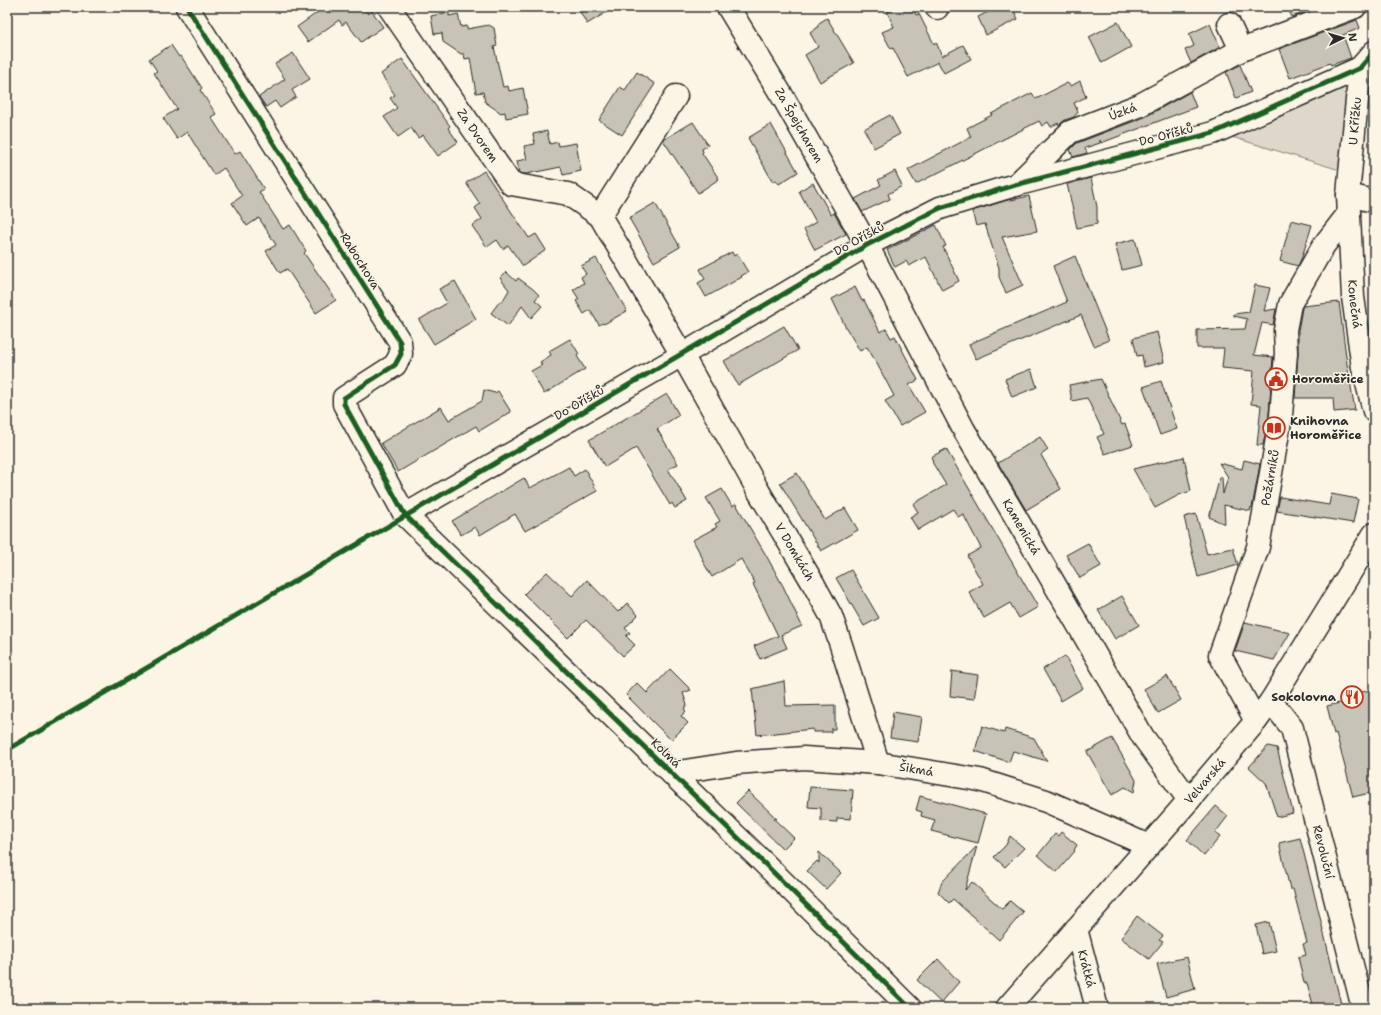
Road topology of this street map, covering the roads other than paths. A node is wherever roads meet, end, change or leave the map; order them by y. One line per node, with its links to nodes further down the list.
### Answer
1 (187, 7): 16 (street, Rabochova)
2 (389, 7): 12 (street, Za Dvorem)
3 (728, 7): 13 (street, Za Špejcharem)
4 (1355, 7): 6 (street, Úzká)
5 (1229, 24): 6 (street)
6 (1241, 50): 9 (street, Úzká)
7 (1367, 60): 9 (street, Do Oříšků); 11 (street, U Křížku)
8 (676, 96): 12 (street)
9 (1015, 185): 13 (street, Do Oříšků)
10 (1374, 201): 11 (street)
11 (1349, 204): 15 (street, Konečná); 19 (street, Požárníků)
12 (600, 216): 14 (street, Za Dvorem)
13 (867, 245): 14 (street, Do Oříšků); 22 (street, Kamenická)
14 (682, 355): 16 (street, Do Oříšků); 20 (street, V Domkách)
15 (1374, 411)
16 (405, 515): 21 (street, Kolmá)
17 (1374, 534): 18 (street, Velvarská)
18 (1271, 701): 19 (street, Velvarská); 28 (street, Revoluční)
19 (1256, 721): 22 (street, Velvarská)
20 (878, 763): 21 (street, Šikmá); 23 (street, Šikmá)
21 (672, 772): 25 (street, Kolmá)
22 (1189, 800): 23 (street, Velvarská)
23 (1149, 846): 24 (street, Velvarská)
24 (1076, 929): 26 (street, Velvarská); 27 (street, Krátká)
25 (910, 1008)
26 (1007, 1008)
27 (1097, 1008)
28 (1363, 1008)

